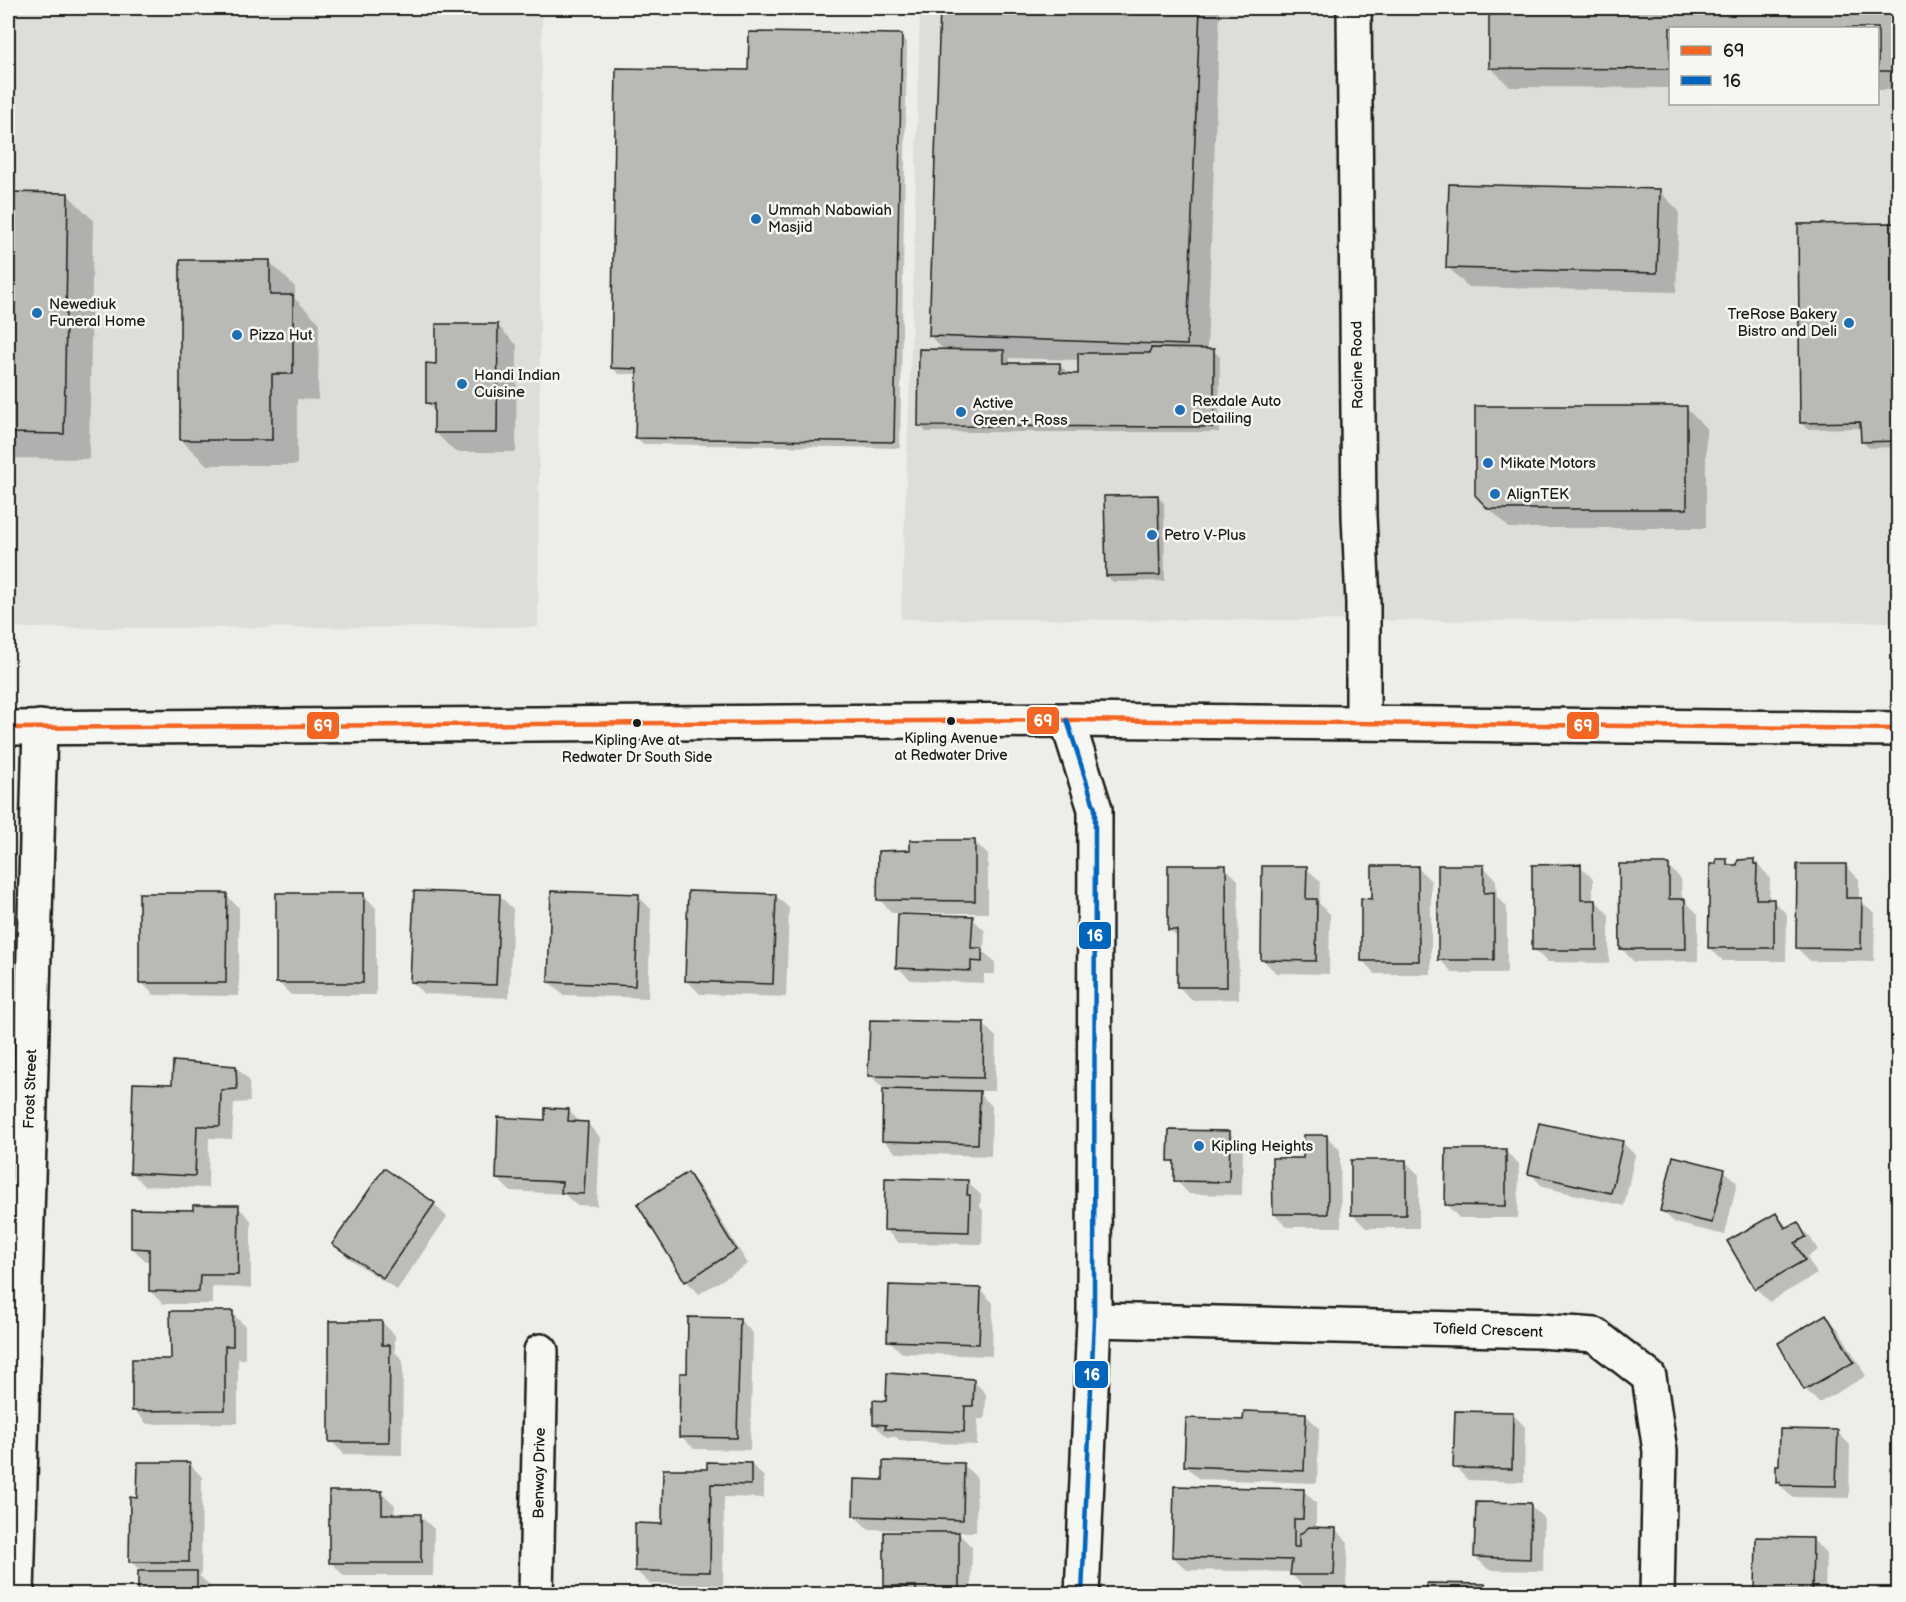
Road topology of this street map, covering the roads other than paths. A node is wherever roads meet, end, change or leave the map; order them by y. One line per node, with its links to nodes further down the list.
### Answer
1 (1354, 8): 3 (street, Racine Road)
2 (1067, 720): 3 (street); 5 (street); 7 (street)
3 (1362, 722): 6 (street)
4 (8, 728): 5 (street)
5 (40, 728): 9 (street, Frost Street)
6 (1899, 729)
7 (1094, 1320): 11 (street); 12 (street, Tofield Crescent)
8 (541, 1351): 10 (street, Benway Drive)
9 (17, 1594)
10 (536, 1594)
11 (1082, 1594)
12 (1657, 1594)

